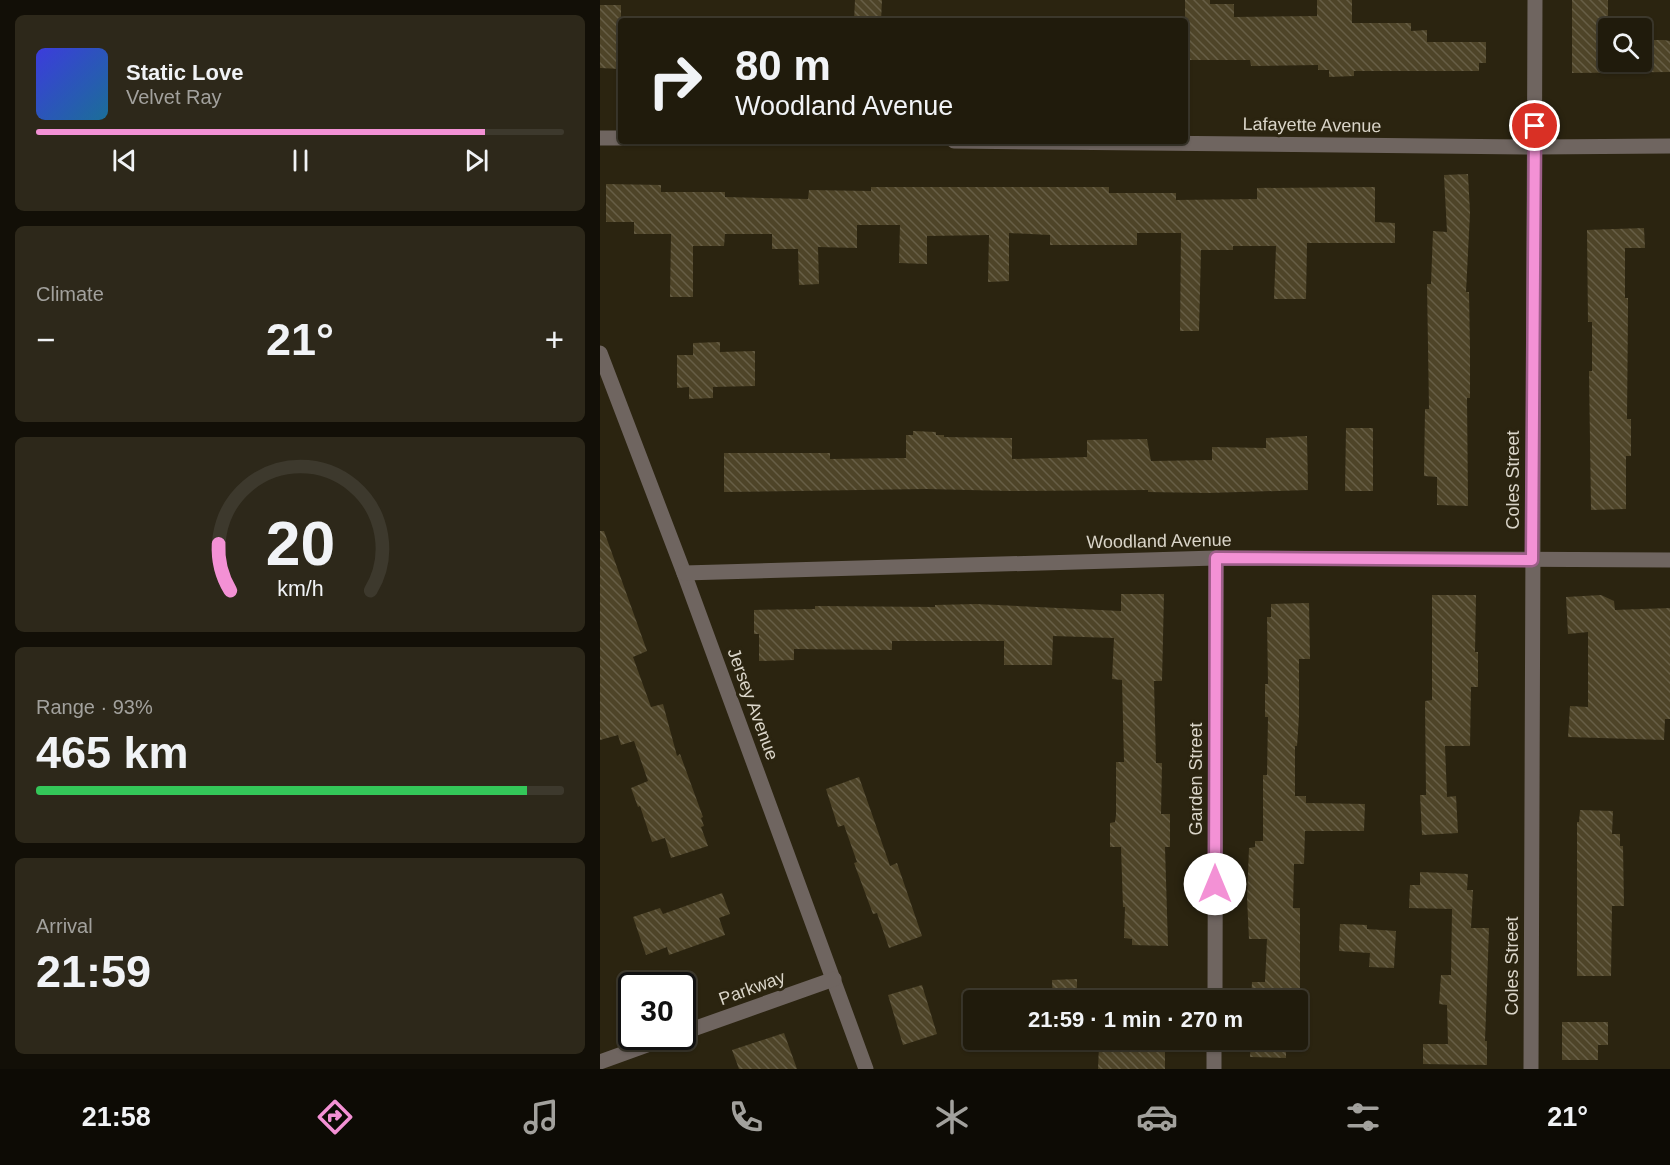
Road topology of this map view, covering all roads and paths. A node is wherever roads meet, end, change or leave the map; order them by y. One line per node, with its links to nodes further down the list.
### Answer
1 (1535, 0): 6 (street, Coles Street)
2 (600, 138): 3 (street)
3 (618, 138)
4 (1188, 143): 6 (street, Lafayette Avenue)
5 (1670, 146): 6 (street, Lafayette Avenue)
6 (1535, 147): 9 (street, Coles Street)
7 (600, 353): 11 (street, Jersey Avenue)
8 (1216, 558): 9 (street, Woodland Avenue); 11 (street, Woodland Avenue); 13 (street, Garden Street)
9 (1532, 560): 10 (street, Woodland Avenue); 20 (street, Coles Street)
10 (1670, 560)
11 (684, 573): 12 (street, Jersey Avenue)
12 (834, 979): 14 (street, Parkway); 18 (street, Jersey Avenue)
13 (1215, 990)
14 (696, 1028)
15 (633, 1050): 17 (street)
16 (1214, 1050): 19 (street)
17 (600, 1062)
18 (866, 1069)
19 (1214, 1069)
20 (1531, 1069)

